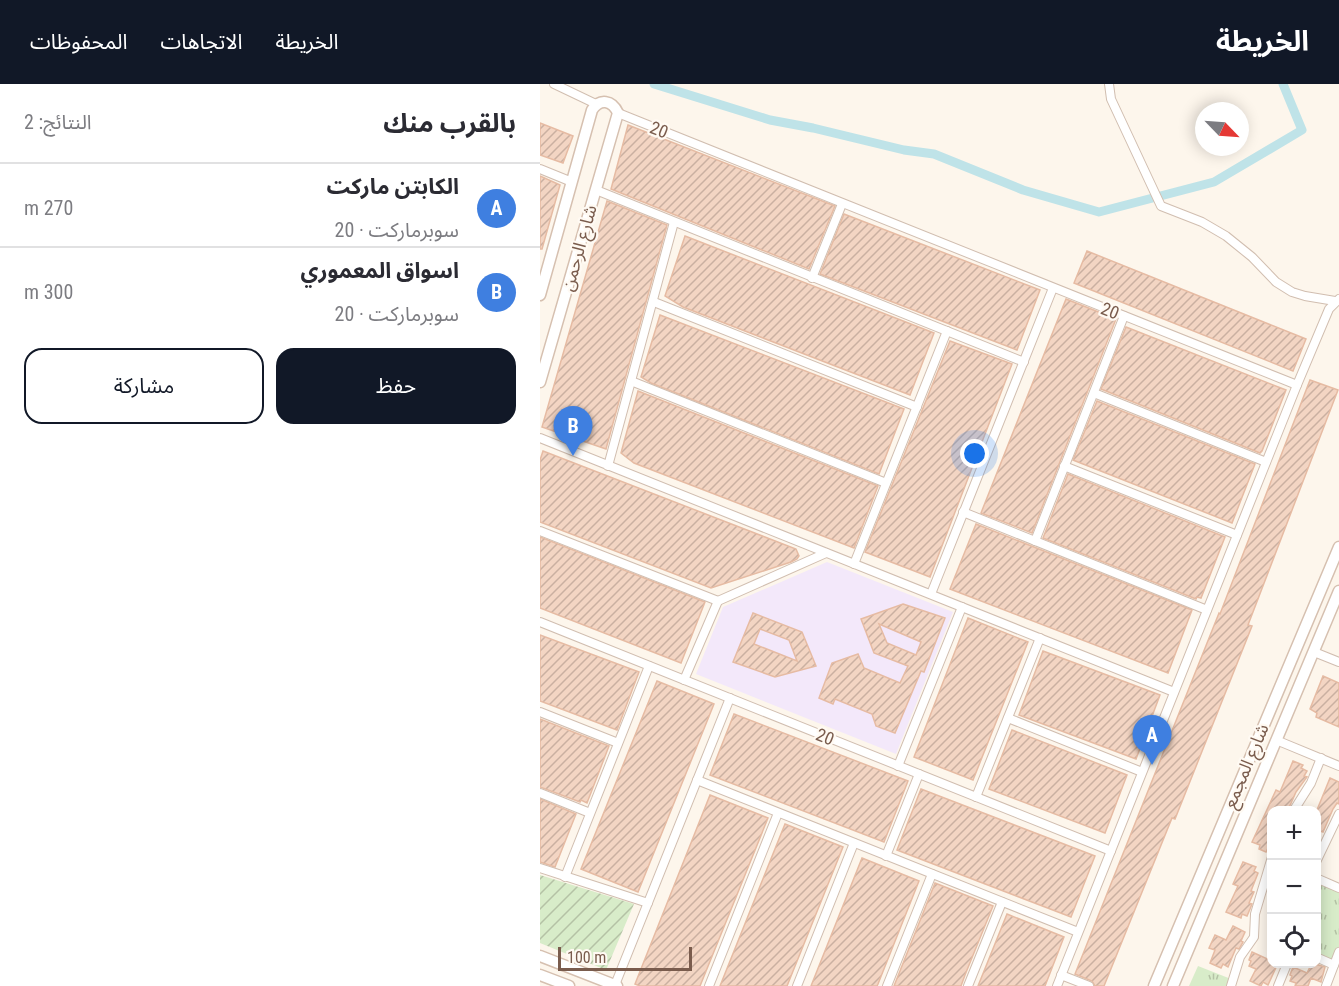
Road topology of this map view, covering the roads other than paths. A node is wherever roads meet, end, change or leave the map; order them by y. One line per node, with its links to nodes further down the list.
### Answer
1 (554, 84): 3 (street)
2 (1109, 84): 13 (street)
3 (594, 107): 4 (street); 6 (street, شارع الرحمن)
4 (618, 113): 7 (street, شارع الرحمن); 8 (street, 20)
5 (540, 169): 6 (street)
6 (572, 182): 12 (street, شارع الرحمن)
7 (596, 190): 9 (street); 19 (street, شارع الرحمن)
8 (842, 204): 10 (street); 11 (street, 20)
9 (674, 222): 10 (street); 14 (street)
10 (812, 278): 16 (street)
11 (1053, 288): 15 (street, 20); 17 (street)
12 (540, 295)
13 (1337, 300): 20 (street)
14 (654, 302): 18 (street); 22 (street)
15 (1124, 316): 20 (street, 20); 21 (street)
16 (947, 331): 17 (street); 22 (street)
17 (1024, 362): 28 (street)
18 (631, 381): 25 (street); 27 (street)
19 (540, 382)
20 (1297, 385): 24 (street)
21 (1094, 393): 24 (street); 26 (street)
22 (917, 407): 27 (street)
23 (540, 438): 25 (street)
24 (1266, 462): 30 (street)
25 (608, 466): 33 (street)
26 (1064, 466): 30 (street); 31 (street)
27 (886, 483): 34 (street)
28 (963, 512): 31 (street); 36 (street)
29 (540, 531): 37 (street)
30 (1237, 535): 39 (street)
31 (1035, 541): 39 (street)
32 (1339, 547): 44 (street, شارع المجمع)
33 (826, 553): 34 (street); 37 (street)
34 (854, 564): 36 (street)
35 (1339, 591): 42 (street, شارع المجمع)
36 (931, 594): 38 (street)
37 (718, 601): 47 (street)
38 (962, 607): 41 (street); 55 (street)
39 (1207, 610): 48 (street)
40 (540, 622): 45 (street, 20)
41 (1040, 638): 48 (street); 51 (street)
42 (1314, 652): 43 (street); 46 (street, شارع المجمع)
43 (1339, 662)
44 (1289, 665): 46 (street); 86 (street, شارع المجمع)
45 (649, 666): 47 (street, 20); 53 (street)
46 (1306, 671): 52 (street, شارع المجمع)
47 (684, 680): 49 (street, 20)
48 (1174, 692): 57 (street)
49 (730, 698): 55 (street, 20); 59 (street)
50 (540, 712): 53 (street)
51 (1008, 718): 57 (street); 61 (street)
52 (1276, 740): 54 (street); 95 (street, شارع المجمع)
53 (618, 743): 63 (street)
54 (1321, 758): 56 (street); 62 (street)
55 (898, 766): 58 (street, 20)
56 (1339, 766)
57 (1142, 772): 67 (street)
58 (919, 774): 61 (street, 20); 68 (street)
59 (697, 780): 64 (street); 77 (street)
60 (540, 794): 63 (street)
61 (976, 797): 67 (street, 20)
62 (1297, 806)
63 (590, 813): 73 (street)
64 (778, 813): 66 (street); 89 (street)
65 (1339, 814): 70 (street)
66 (854, 843): 68 (street); 90 (street)
67 (1111, 851): 78 (street)
68 (886, 856): 72 (street)
69 (1271, 860): 96 (street)
70 (1318, 860)
71 (540, 868): 73 (street)
72 (932, 874): 76 (street); 91 (street)
73 (565, 876): 77 (street)
74 (1321, 880): 75 (street)
75 (1339, 888)
76 (1002, 902): 78 (street); 92 (street)
77 (648, 903): 88 (street)
78 (1078, 932): 85 (street)
79 (1339, 952): 82 (street)
80 (540, 956): 88 (street)
81 (1321, 959): 82 (street)
82 (1334, 965): 98 (street)
83 (1285, 968): 97 (street)
84 (540, 975): 87 (street)
85 (1061, 975): 93 (street); 94 (street)
86 (1157, 985)
87 (569, 986)
88 (616, 986)
89 (709, 986)
90 (797, 986)
91 (887, 986)
92 (968, 986)
93 (1057, 986)
94 (1089, 986)
95 (1173, 986)
96 (1231, 986)
97 (1278, 986)
98 (1326, 986)

